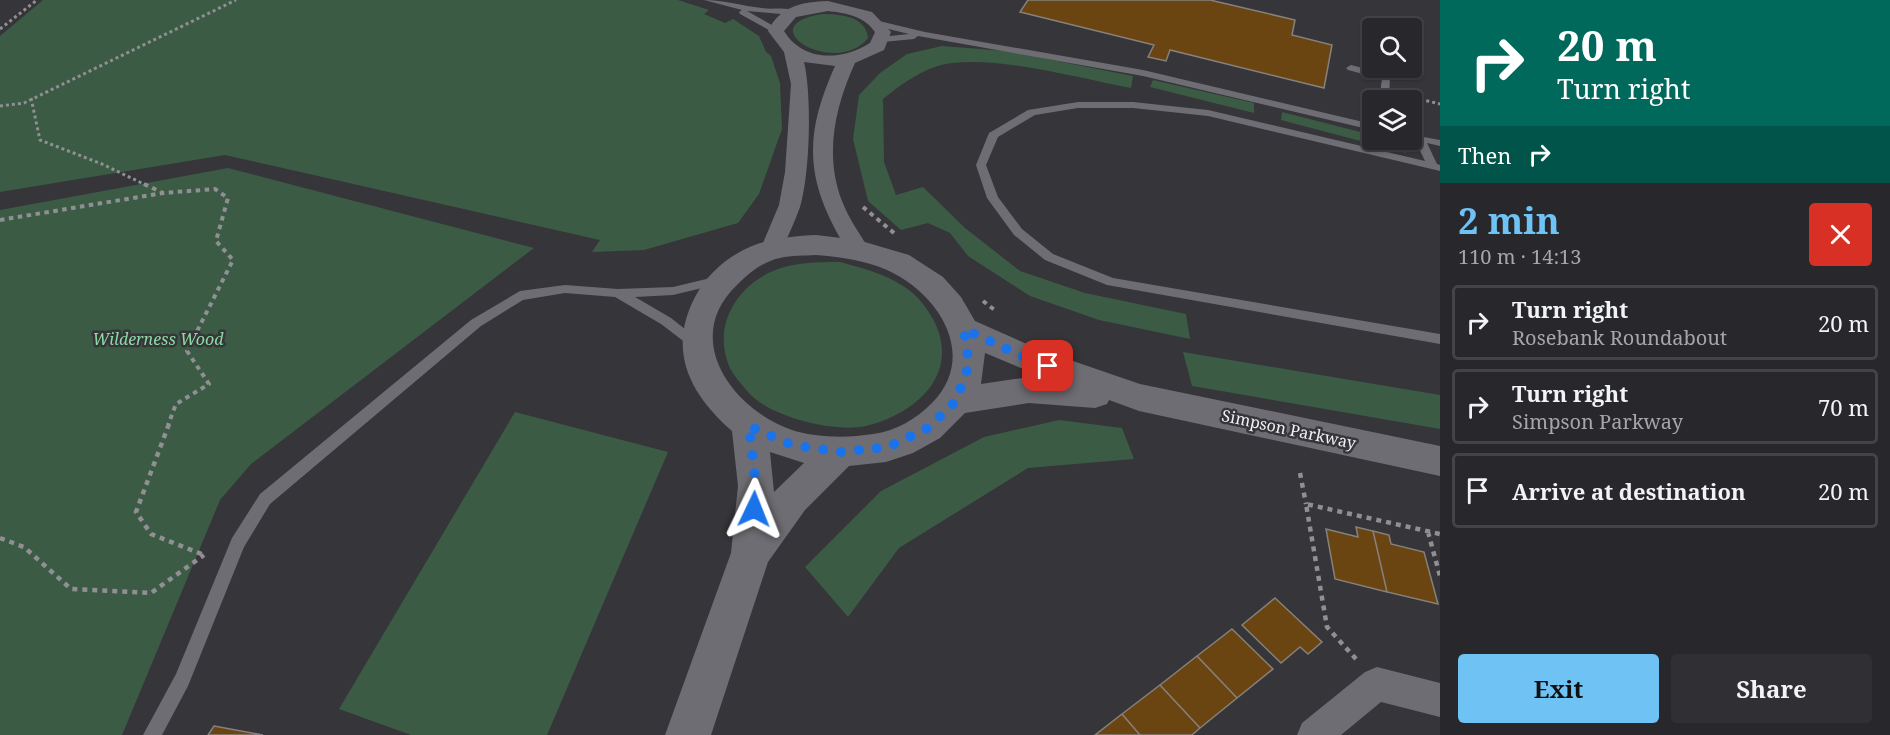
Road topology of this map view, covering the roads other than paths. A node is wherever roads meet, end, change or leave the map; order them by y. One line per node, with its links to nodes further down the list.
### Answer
1 (708, 0): 4 (lane)
2 (813, 3): 3 (street); 5 (street)
3 (846, 4): 7 (street)
4 (730, 6): 5 (lane); 6 (lane)
5 (791, 12): 6 (street)
6 (776, 31): 9 (street)
7 (881, 32): 8 (lane); 8 (lane); 10 (street)
8 (925, 35): 13 (lane)
9 (792, 51): 10 (street); 21 (street)
10 (847, 60): 20 (street)
11 (1352, 68): 12 (lane)
12 (1386, 90)
13 (1269, 103): 14 (lane); 15 (lane)
14 (1275, 126): 19 (lane); 25 (lane)
15 (1362, 126)
16 (1422, 138): 17 (lane)
17 (1440, 143)
18 (1422, 146): 19 (lane)
19 (1436, 167)
20 (857, 248): 21 (street); 24 (street)
21 (771, 250): 22 (street)
22 (722, 279): 23 (lane); 26 (street)
23 (618, 293): 26 (lane); 34 (lane)
24 (964, 329): 27 (street, Simpson Parkway); 28 (street)
25 (1440, 339)
26 (695, 345): 29 (street)
27 (1139, 397): 28 (street, Simpson Parkway); 31 (street, Simpson Parkway)
28 (956, 401): 30 (street)
29 (749, 426): 30 (street); 32 (street)
30 (840, 452): 32 (street)
31 (1440, 461)
32 (751, 554): 35 (street)
33 (1440, 700): 36 (street)
34 (152, 735)
35 (688, 735)
36 (1314, 735)

